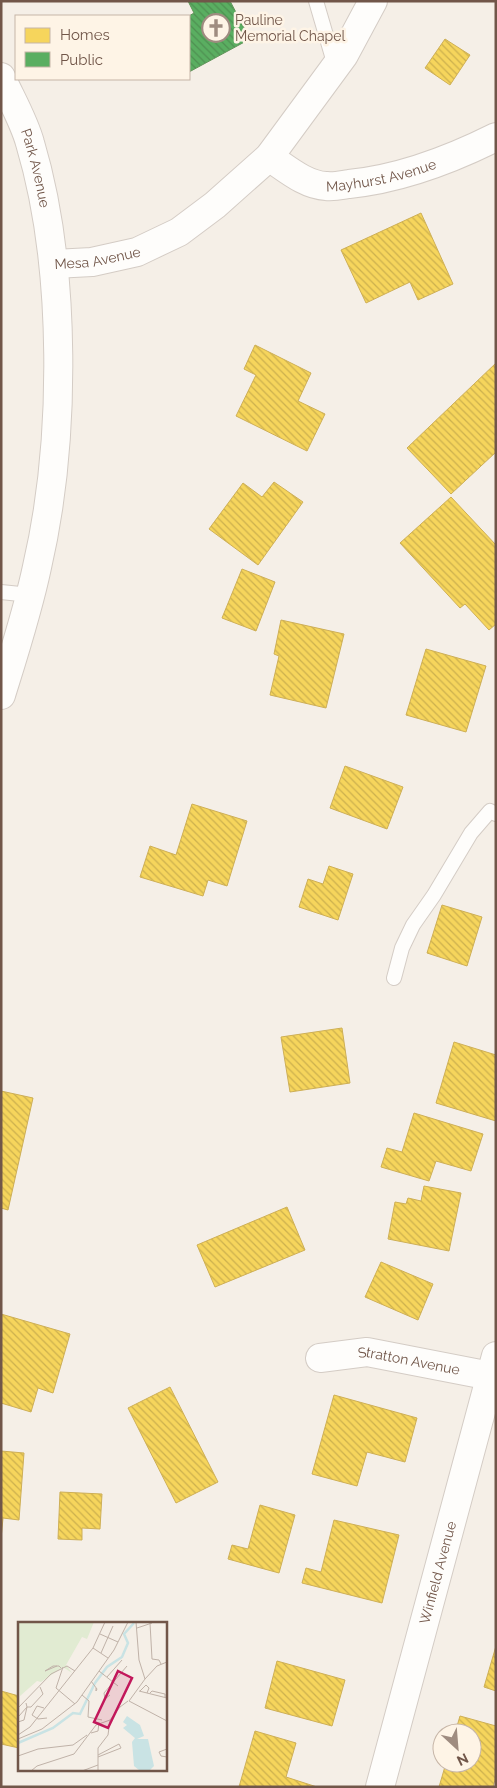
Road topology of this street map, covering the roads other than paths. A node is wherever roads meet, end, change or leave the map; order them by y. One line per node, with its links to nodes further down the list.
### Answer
1 (316, 1): 3 (lane)
2 (372, 1): 3 (street, Mesa Avenue)
3 (335, 66): 7 (street, Mesa Avenue)
4 (1, 78): 5 (street, Park Avenue)
5 (9, 115): 8 (street, Park Avenue)
6 (496, 137): 7 (street, Mayhurst Avenue)
7 (269, 157): 8 (street, Mesa Avenue)
8 (54, 264): 10 (street, Mesa Avenue)
9 (1, 592): 10 (lane)
10 (30, 595): 11 (street, Mesa Avenue)
11 (1, 694)
12 (496, 814): 13 (lane)
13 (394, 978)
14 (320, 1358): 15 (street, Stratton Avenue)
15 (494, 1370): 16 (street, Winfield Avenue)
16 (380, 1787)

